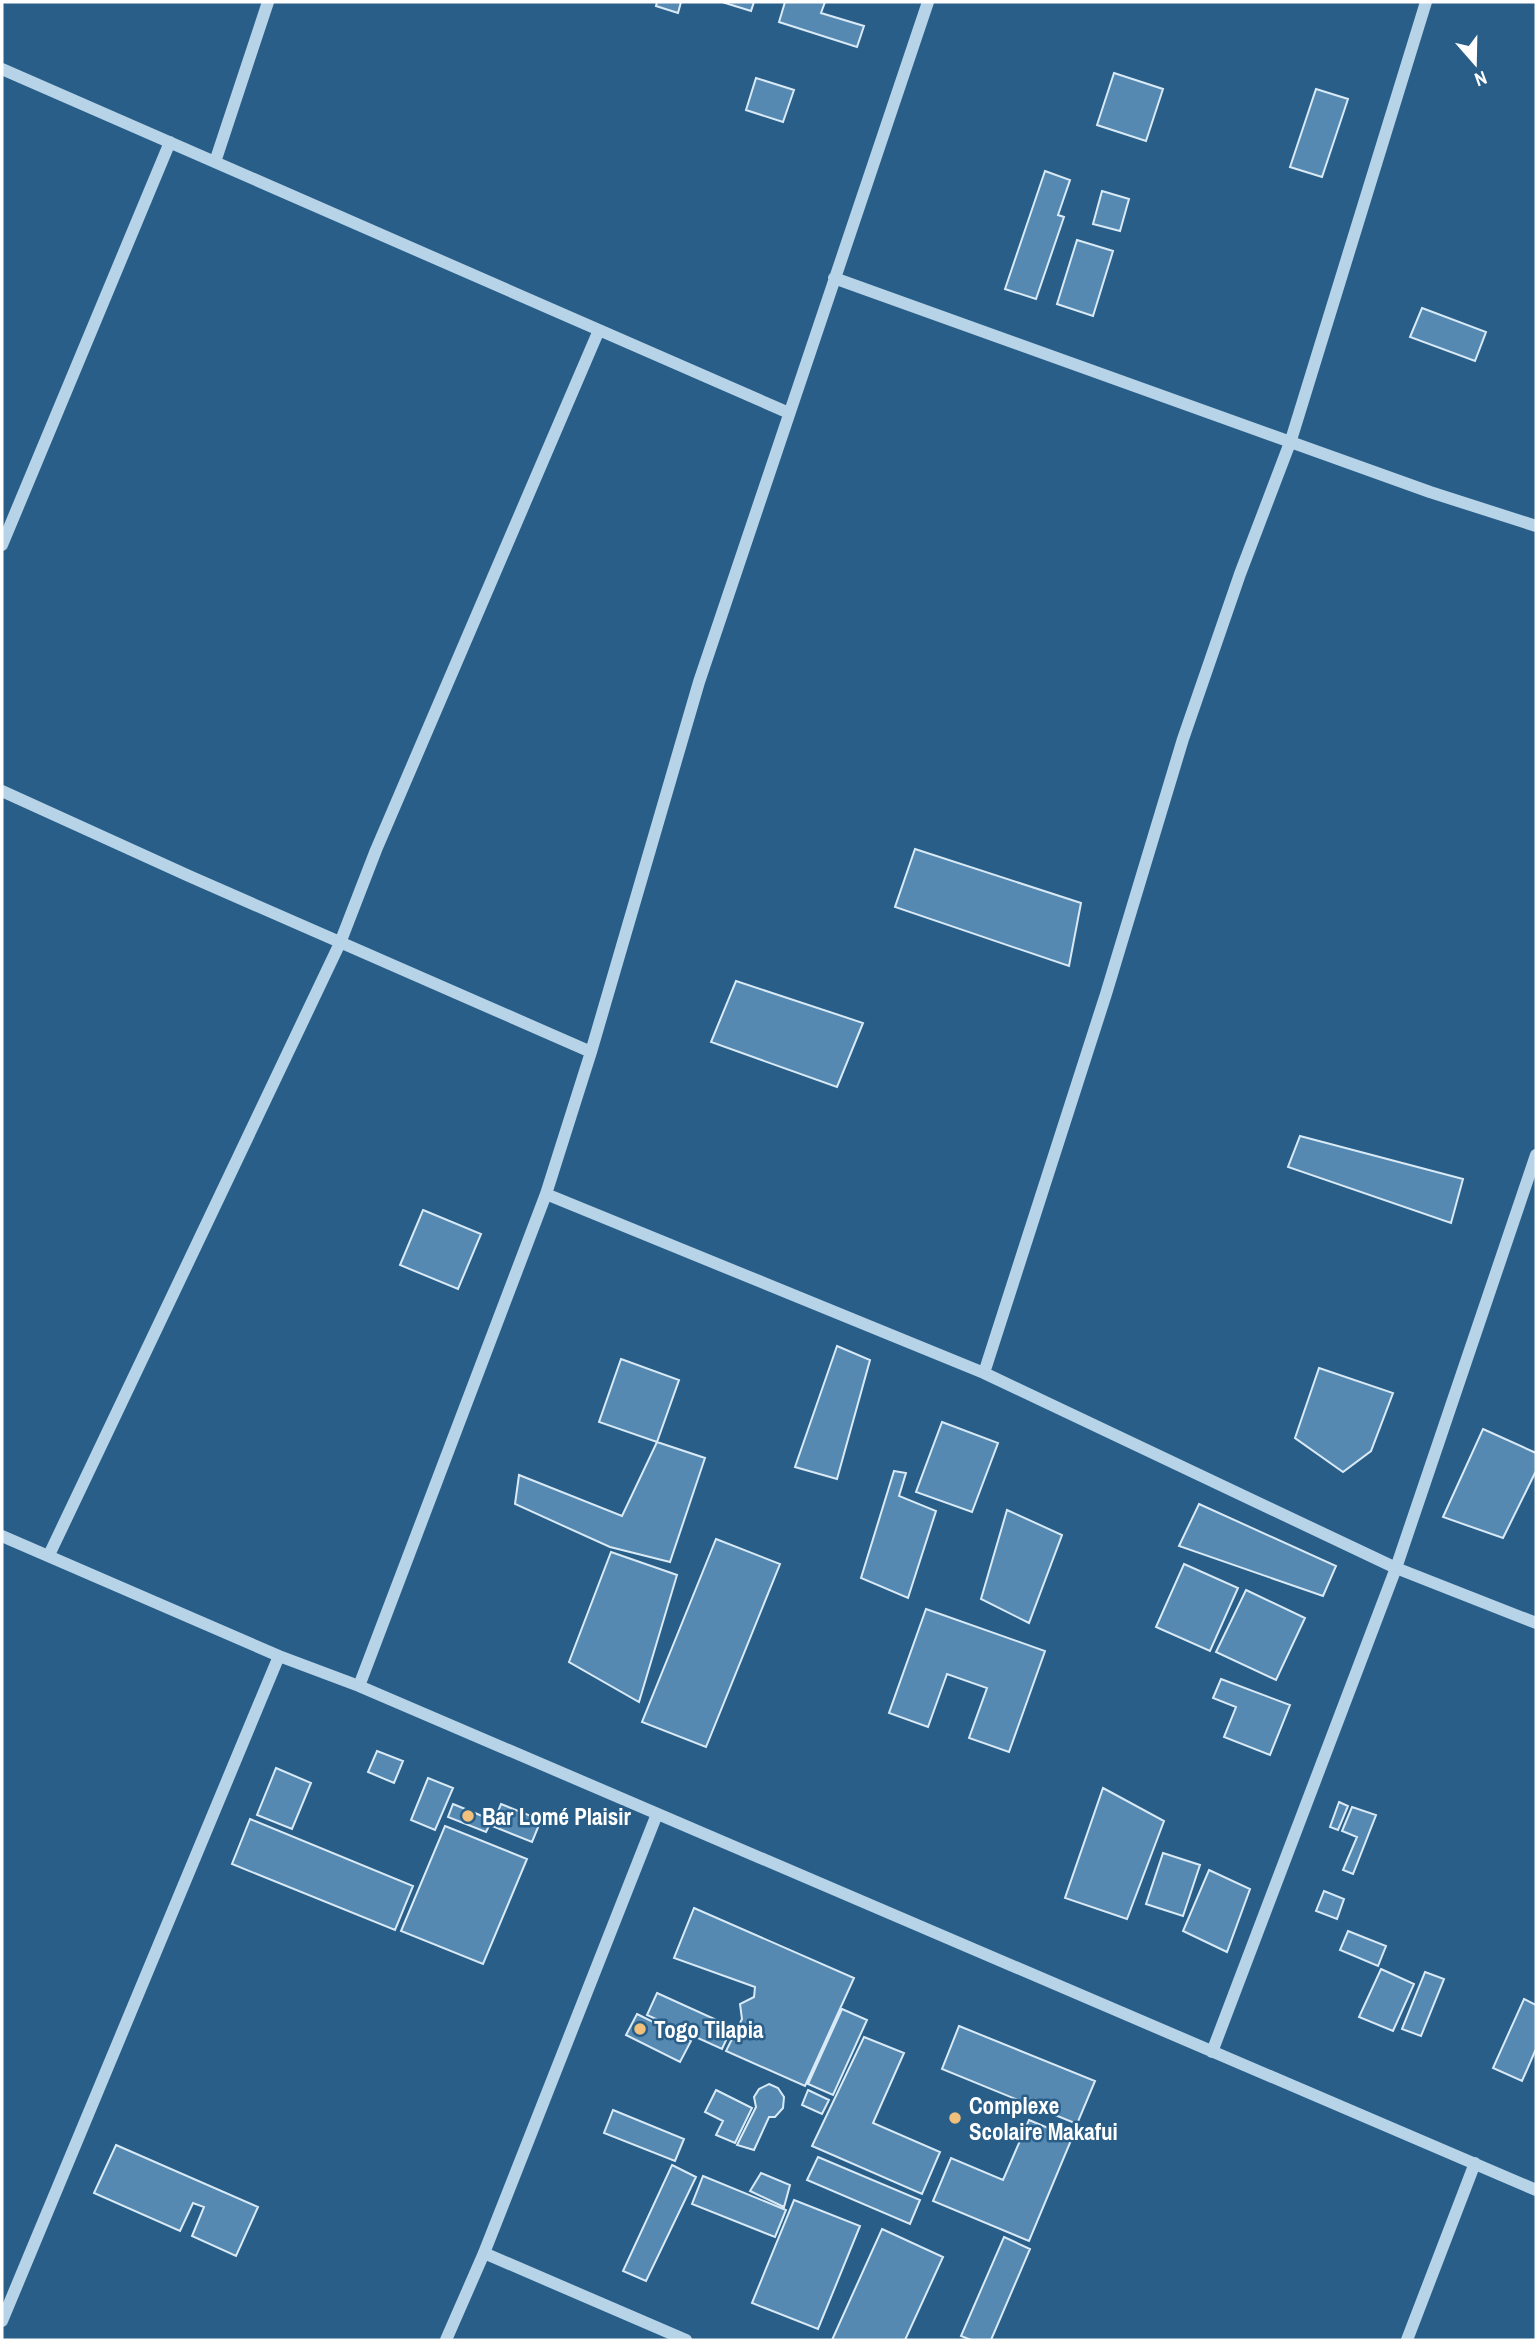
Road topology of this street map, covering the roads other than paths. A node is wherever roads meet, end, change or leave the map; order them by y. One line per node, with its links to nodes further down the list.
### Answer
1 (268, 2): 6 (street)
2 (928, 2): 7 (street)
3 (1426, 2): 10 (street)
4 (2, 69): 5 (street)
5 (170, 142): 6 (street); 12 (street)
6 (215, 162): 8 (street)
7 (834, 278): 9 (street); 10 (street)
8 (599, 330): 9 (street); 14 (street)
9 (789, 413): 15 (street)
10 (1291, 440): 11 (street); 18 (street)
11 (1536, 526)
12 (2, 545)
13 (2, 791): 14 (street)
14 (340, 943): 15 (street); 20 (street)
15 (591, 1052): 17 (street)
16 (1536, 1155): 21 (street)
17 (546, 1194): 18 (street); 24 (street)
18 (984, 1373): 21 (street)
19 (2, 1536): 20 (street)
20 (49, 1555): 23 (street)
21 (1396, 1568): 22 (street); 26 (street)
22 (1536, 1623)
23 (279, 1656): 24 (street); 30 (street)
24 (359, 1686): 25 (street)
25 (657, 1814): 26 (street); 29 (street)
26 (1212, 2052): 27 (street)
27 (1475, 2163): 28 (street); 33 (street)
28 (1536, 2190)
29 (484, 2253): 31 (street); 32 (street)
30 (2, 2321)
31 (446, 2340)
32 (687, 2340)
33 (1407, 2340)

